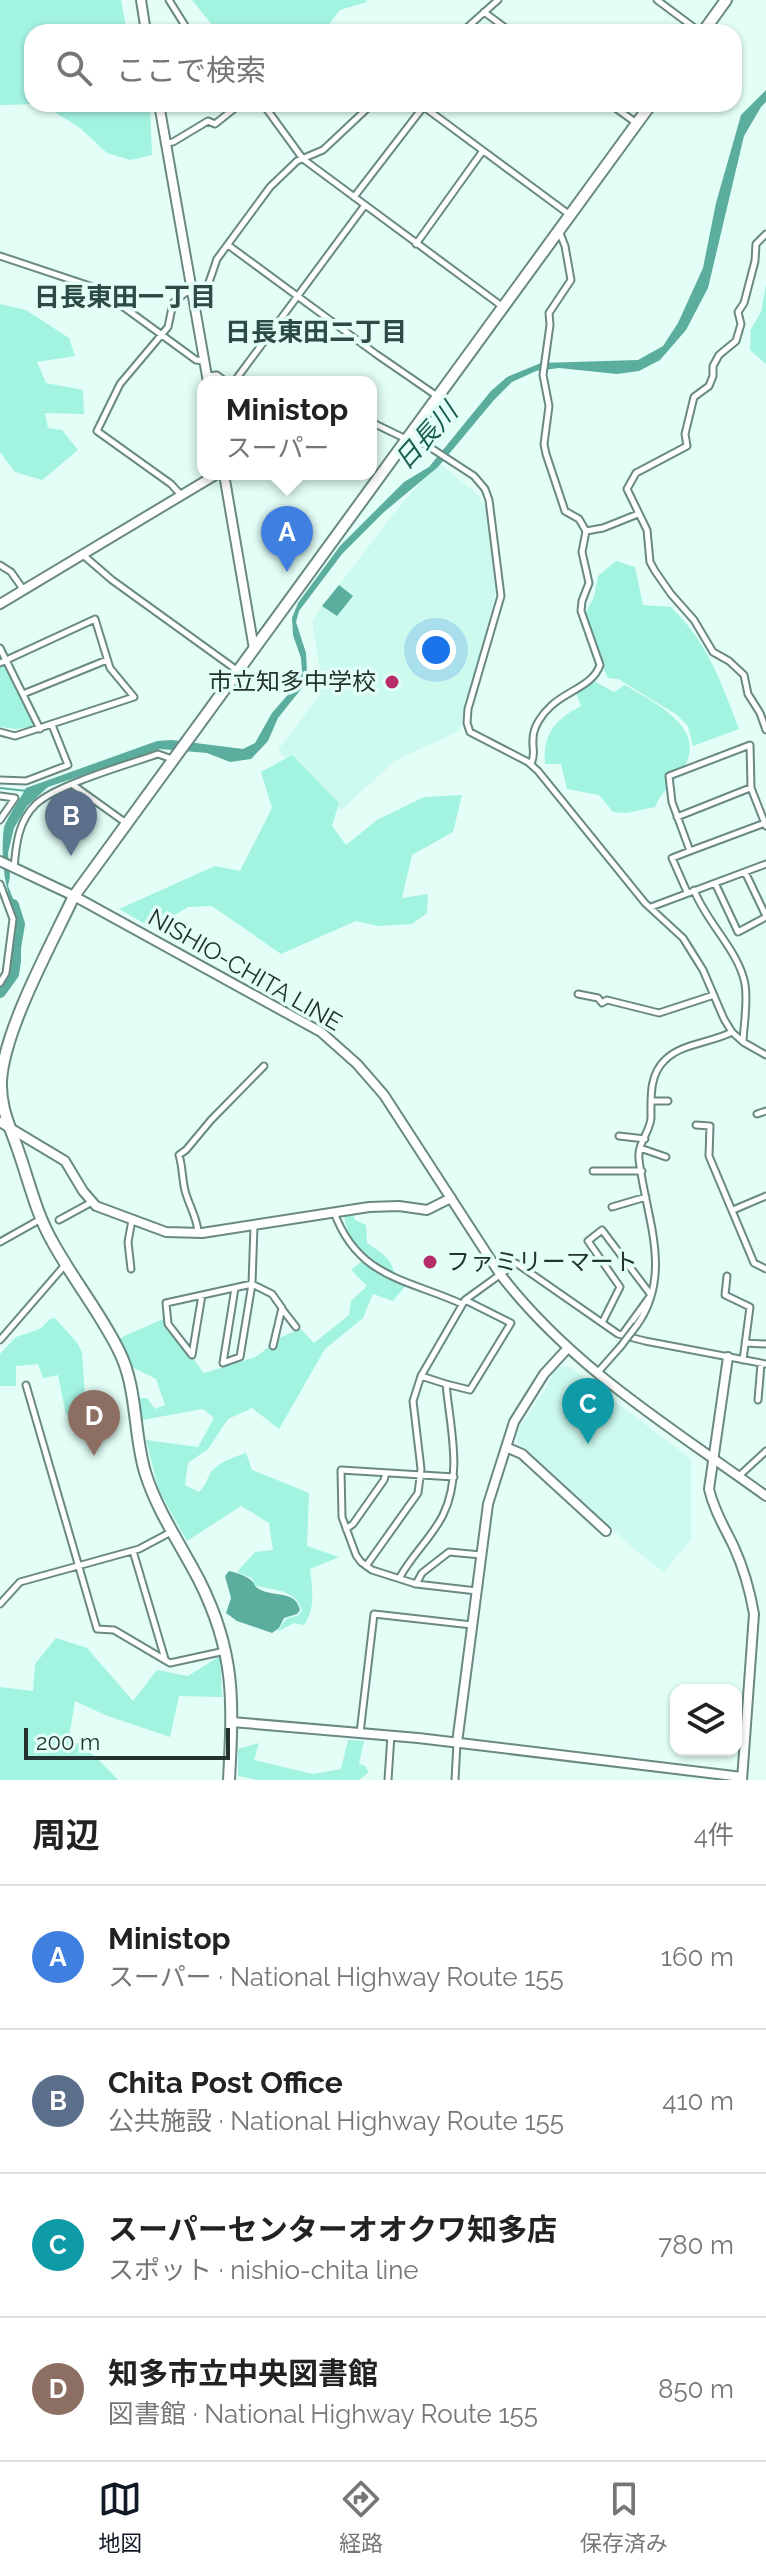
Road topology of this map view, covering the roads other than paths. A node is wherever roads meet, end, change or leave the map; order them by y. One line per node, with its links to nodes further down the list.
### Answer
1 (141, 0): 7 (street)
2 (169, 0): 8 (street)
3 (498, 0): 6 (street)
4 (657, 0): 11 (street)
5 (726, 0): 12 (highway)
6 (484, 12): 9 (street); 10 (street)
7 (145, 24)
8 (184, 24)
9 (472, 24)
10 (500, 24)
11 (691, 24)
12 (708, 24)
13 (160, 112): 22 (street)
14 (230, 112): 22 (street)
15 (269, 112): 24 (street)
16 (363, 112): 24 (street)
17 (418, 112): 25 (street)
18 (432, 112): 23 (street)
19 (621, 112): 21 (street)
20 (645, 112): 21 (highway)
21 (637, 123): 27 (highway)
22 (165, 143): 33 (street)
23 (482, 152): 27 (street); 31 (street)
24 (303, 159): 25 (street); 30 (street)
25 (354, 197): 26 (street)
26 (365, 205): 31 (street); 34 (street)
27 (570, 215): 28 (highway)
28 (559, 230): 35 (highway); 49 (street)
29 (766, 234): 48 (street)
30 (228, 244): 33 (street); 34 (street)
31 (416, 244): 35 (street)
32 (0, 256): 36 (street)
33 (193, 292): 36 (street); 37 (street)
34 (296, 296): 39 (street); 40 (street)
35 (503, 307): 40 (highway)
36 (162, 335): 37 (street); 47 (street)
37 (204, 362): 38 (street)
38 (206, 376)
39 (238, 376)
40 (438, 397): 42 (highway)
41 (377, 424): 42 (street)
42 (408, 436): 43 (highway); 65 (street)
43 (377, 479)
44 (207, 480): 47 (street)
45 (225, 480): 55 (street)
46 (376, 480): 55 (highway)
47 (181, 495): 50 (street)
48 (638, 514): 49 (street); 62 (street)
49 (586, 531): 65 (street)
50 (82, 555): 52 (street); 58 (street)
51 (0, 565): 52 (street)
52 (24, 590): 53 (street)
53 (0, 604)
54 (0, 648): 57 (street)
55 (254, 649): 58 (highway)
56 (107, 660): 57 (street); 59 (street); 60 (street)
57 (3, 661): 59 (street)
58 (239, 671): 64 (highway)
59 (23, 694): 61 (street)
60 (52, 725): 61 (street); 66 (street)
61 (40, 729): 63 (street)
62 (766, 730)
63 (0, 732)
64 (173, 760): 67 (street); 72 (highway)
65 (531, 764): 83 (street)
66 (0, 780)
67 (73, 785): 72 (street); 77 (street)
68 (751, 788): 70 (street); 70 (street); 73 (street)
69 (0, 796): 71 (street)
70 (677, 817): 74 (street)
71 (0, 820)
72 (127, 823): 82 (highway)
73 (766, 824): 74 (street)
74 (690, 851): 81 (street)
75 (0, 861): 77 (street, NISHIO-CHITA LINE)
76 (766, 864): 78 (street)
77 (14, 868): 82 (street, NISHIO-CHITA LINE)
78 (745, 872): 79 (street); 84 (street)
79 (715, 883): 81 (street); 84 (street)
80 (0, 884): 85 (street)
81 (691, 891): 83 (street); 89 (street)
82 (74, 896): 96 (highway); 106 (street, NISHIO-CHITA LINE)
83 (650, 907): 87 (street)
84 (766, 916)
85 (0, 983)
86 (578, 994): 87 (street)
87 (714, 995): 88 (street)
88 (732, 1032): 89 (street); 92 (street)
89 (743, 1042): 90 (street)
90 (766, 1055)
91 (264, 1066): 115 (street)
92 (651, 1101): 93 (street); 99 (street)
93 (668, 1101)
94 (766, 1111): 95 (street)
95 (757, 1114)
96 (4, 1124): 107 (street); 111 (highway)
97 (696, 1125): 109 (street)
98 (619, 1136): 99 (street)
99 (645, 1139): 100 (street)
100 (640, 1148): 101 (street); 103 (street)
101 (666, 1157)
102 (593, 1171): 103 (street)
103 (642, 1171): 105 (street)
104 (766, 1196): 109 (street)
105 (646, 1197): 108 (street); 125 (street)
106 (451, 1198): 110 (street); 120 (street, NISHIO-CHITA LINE)
107 (92, 1202): 112 (street); 113 (street)
108 (612, 1207)
109 (733, 1210): 119 (street)
110 (334, 1212): 114 (street); 126 (street)
111 (41, 1219): 116 (street); 117 (highway)
112 (59, 1220)
113 (132, 1220): 115 (street); 118 (street)
114 (254, 1225): 115 (street); 122 (street)
115 (199, 1233)
116 (0, 1242)
117 (66, 1264): 131 (street); 153 (highway)
118 (131, 1269)
119 (766, 1269)
120 (500, 1274): 126 (street); 128 (street); 135 (street, NISHIO-CHITA LINE)
121 (727, 1276): 132 (street)
122 (252, 1284): 123 (street); 123 (street); 127 (street)
123 (235, 1288): 124 (street)
124 (202, 1295): 124 (street)
125 (651, 1295): 128 (street); 130 (street); 139 (street, bridge)
126 (464, 1302): 140 (street); 141 (street)
127 (282, 1308): 129 (street); 134 (street)
128 (602, 1323): 130 (street)
129 (296, 1327)
130 (622, 1335): 136 (street)
131 (0, 1340)
132 (745, 1343): 133 (street); 137 (street)
133 (766, 1344)
134 (273, 1346)
135 (567, 1349): 139 (street, NISHIO-CHITA LINE); 144 (street)
136 (728, 1357): 137 (street); 146 (street)
137 (743, 1360): 138 (street)
138 (764, 1364): 143 (street)
139 (596, 1373): 146 (street, NISHIO-CHITA LINE)
140 (421, 1376): 141 (street); 148 (street)
141 (446, 1384): 150 (street)
142 (26, 1385): 158 (street)
143 (758, 1400)
144 (506, 1447): 154 (street); 156 (street)
145 (766, 1451): 149 (street)
146 (713, 1457): 149 (street, NISHIO-CHITA LINE); 170 (street)
147 (386, 1473): 148 (street); 152 (street); 152 (street)
148 (421, 1476): 150 (street); 157 (street)
149 (739, 1476): 151 (street, NISHIO-CHITA LINE)
150 (454, 1477): 159 (street)
151 (766, 1496)
152 (346, 1529): 157 (street)
153 (172, 1531): 155 (street); 164 (highway)
154 (606, 1531)
155 (133, 1551): 158 (street); 165 (street)
156 (481, 1555): 160 (street); 161 (street)
157 (366, 1566): 159 (street)
158 (78, 1567): 162 (street); 165 (street)
159 (400, 1577): 160 (street)
160 (416, 1584): 161 (street)
161 (477, 1591): 163 (street)
162 (0, 1604)
163 (473, 1625): 167 (street); 169 (street)
164 (226, 1650): 165 (street); 166 (highway)
165 (165, 1659)
166 (232, 1722): 167 (street); 171 (highway)
167 (360, 1734): 168 (street)
168 (391, 1735): 169 (street); 172 (street)
169 (457, 1743): 170 (street); 173 (street)
170 (742, 1779)
171 (229, 1780)
172 (388, 1780)
173 (455, 1780)

